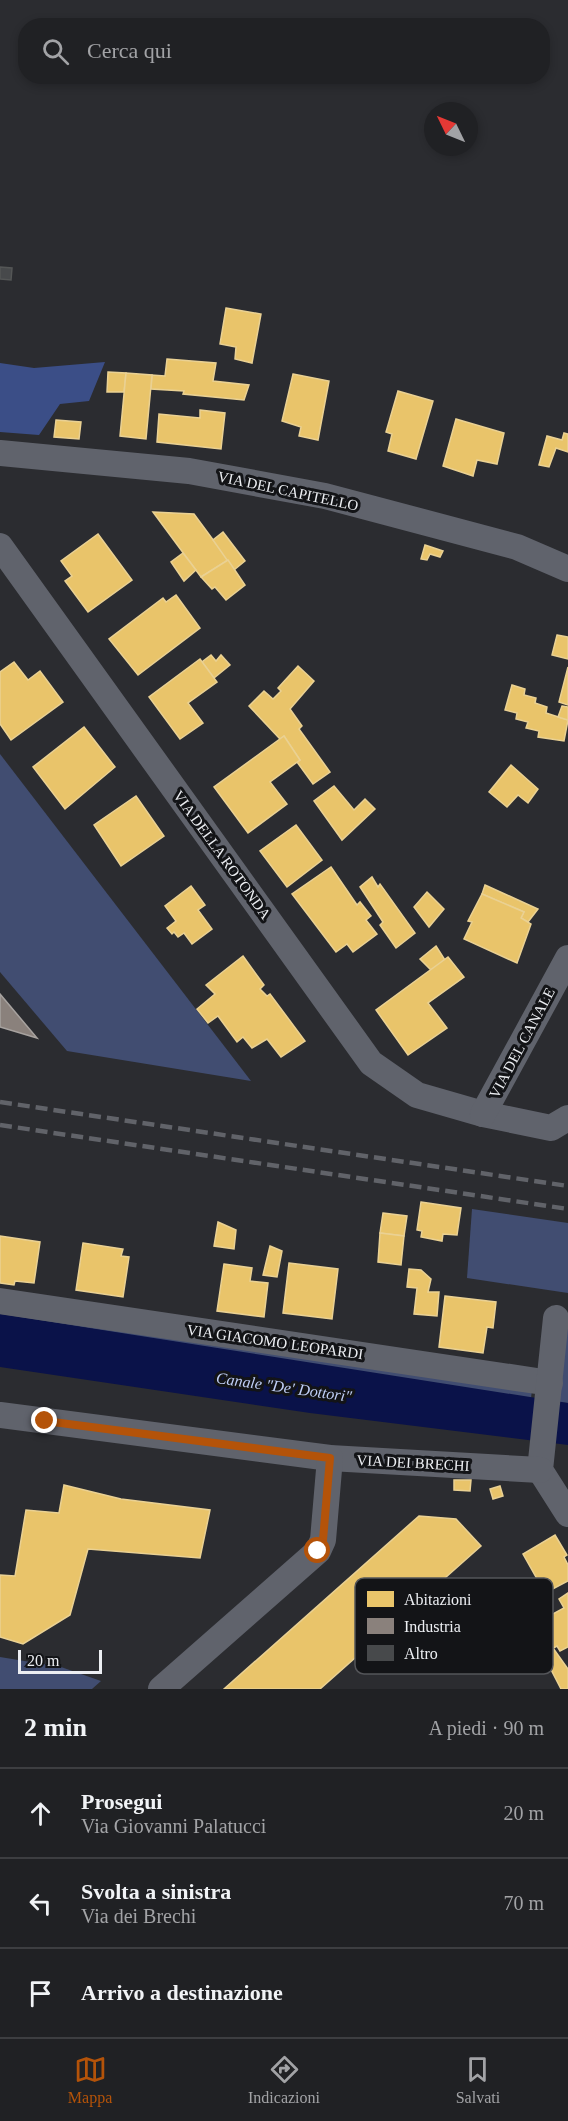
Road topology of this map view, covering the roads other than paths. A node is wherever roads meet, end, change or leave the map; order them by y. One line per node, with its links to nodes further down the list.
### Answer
1 (0, 453): 3 (street, VIA DEL CAPITELLO)
2 (0, 546): 5 (street, VIA DELLA ROTONDA)
3 (568, 569)
4 (568, 957): 5 (street, VIA DEL CANALE)
5 (483, 1114): 6 (street, VIA DEL CANALE)
6 (568, 1118)
7 (0, 1301): 9 (street, VIA GIACOMO LEOPARDI)
8 (556, 1318): 9 (street)
9 (548, 1392): 12 (street)
10 (0, 1415): 11 (street, VIA DEI BRECHI)
11 (330, 1458): 12 (street, VIA DEI BRECHI); 14 (street)
12 (540, 1470): 13 (street)
13 (568, 1514)
14 (160, 1689)

